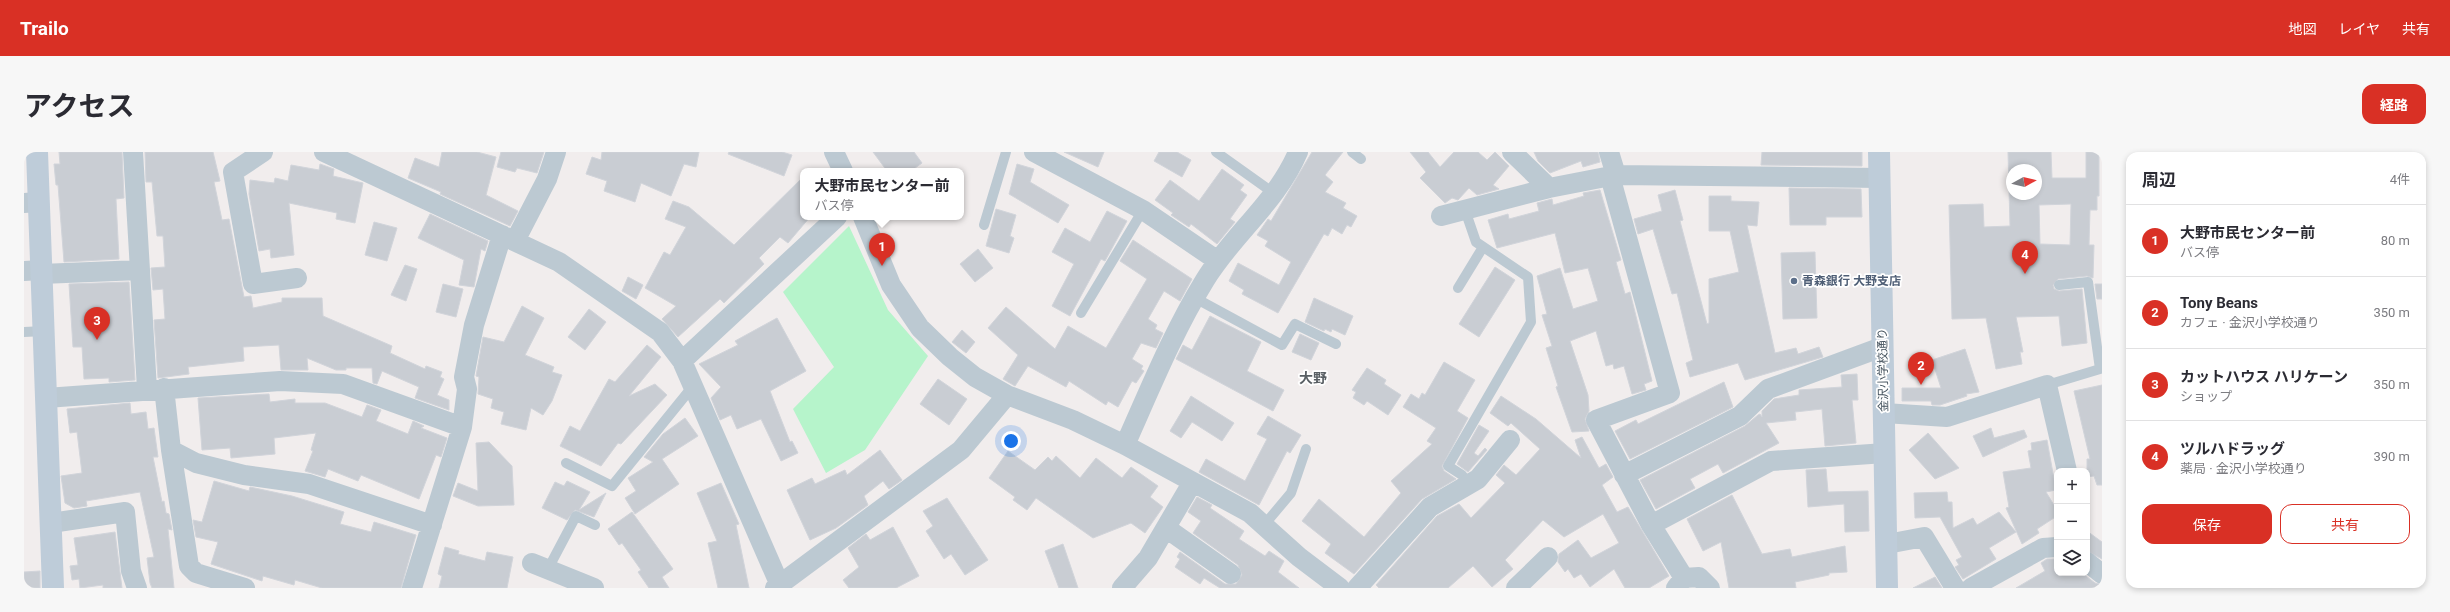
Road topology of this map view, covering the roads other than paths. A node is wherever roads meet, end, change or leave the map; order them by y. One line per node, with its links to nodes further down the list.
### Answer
1 (37, 152): 21 (street)
2 (133, 152): 31 (street)
3 (263, 152): 33 (street)
4 (324, 152): 28 (street)
5 (556, 152): 28 (street)
6 (834, 152): 16 (street)
7 (1006, 152): 27 (lane)
8 (1034, 152): 22 (street)
9 (1216, 152): 20 (lane)
10 (1298, 152): 20 (street)
11 (1352, 152): 15 (lane)
12 (1512, 152): 19 (street)
13 (1609, 152): 17 (street)
14 (1879, 152): 18 (street, 金沢小学校通り)
15 (1361, 158)
16 (842, 168)
17 (1613, 176): 18 (street); 19 (street); 56 (street)
18 (1880, 178): 40 (street, 金沢小学校通り)
19 (1549, 188): 23 (street)
20 (1275, 194): 30 (street)
21 (30, 203): 32 (street)
22 (1143, 210): 30 (street); 37 (lane)
23 (1465, 210): 24 (street); 29 (lane)
24 (1441, 216)
25 (834, 220): 41 (street)
26 (864, 220): 45 (street)
27 (984, 225)
28 (509, 238): 41 (street); 48 (street)
29 (1483, 247): 35 (lane); 58 (lane)
30 (1218, 261): 36 (street)
31 (140, 270): 32 (street); 44 (street)
32 (36, 271): 38 (street)
33 (296, 278)
34 (2058, 284): 42 (lane)
35 (1458, 288)
36 (1195, 298): 39 (lane); 50 (street)
37 (1081, 313)
38 (34, 332): 46 (street)
39 (1336, 344)
40 (1882, 347): 47 (street, 金沢小学校通り); 56 (street)
41 (682, 360): 43 (street)
42 (2047, 385): 47 (street); 55 (street)
43 (693, 386): 54 (lane); 73 (street)
44 (155, 388): 46 (street); 48 (street); 52 (street)
45 (1007, 395): 50 (street); 73 (street)
46 (46, 398): 59 (street)
47 (1884, 414): 53 (street, 金沢小学校通り)
48 (462, 427): 61 (street)
49 (1510, 440): 58 (street)
50 (1125, 445): 57 (street)
51 (1306, 449): 60 (lane)
52 (171, 450): 61 (street); 76 (street)
53 (1885, 453): 63 (street); 65 (street, 金沢小学校通り)
54 (566, 463)
55 (2066, 468)
56 (1624, 475): 63 (street)
57 (1192, 483): 60 (street); 64 (street)
58 (1469, 484): 81 (street)
59 (51, 523): 74 (street); 75 (street)
60 (1265, 524): 80 (street)
61 (432, 525): 77 (street)
62 (595, 525): 69 (lane)
63 (1651, 525): 72 (street)
64 (1166, 528): 70 (street); 79 (street)
65 (1887, 544): 84 (street, 金沢小学校通り); 85 (street)
66 (2054, 547): 86 (street)
67 (1548, 557): 82 (street)
68 (2090, 564): 71 (street)
69 (540, 566): 78 (street)
70 (1232, 574)
71 (2102, 574)
72 (1680, 583): 83 (street)
73 (777, 586)
74 (53, 588)
75 (137, 588)
76 (244, 588)
77 (412, 588)
78 (594, 588)
79 (1122, 588)
80 (1340, 588)
81 (1357, 588)
82 (1516, 588)
83 (1710, 588)
84 (1887, 588)
85 (1955, 588)
86 (1971, 588)

